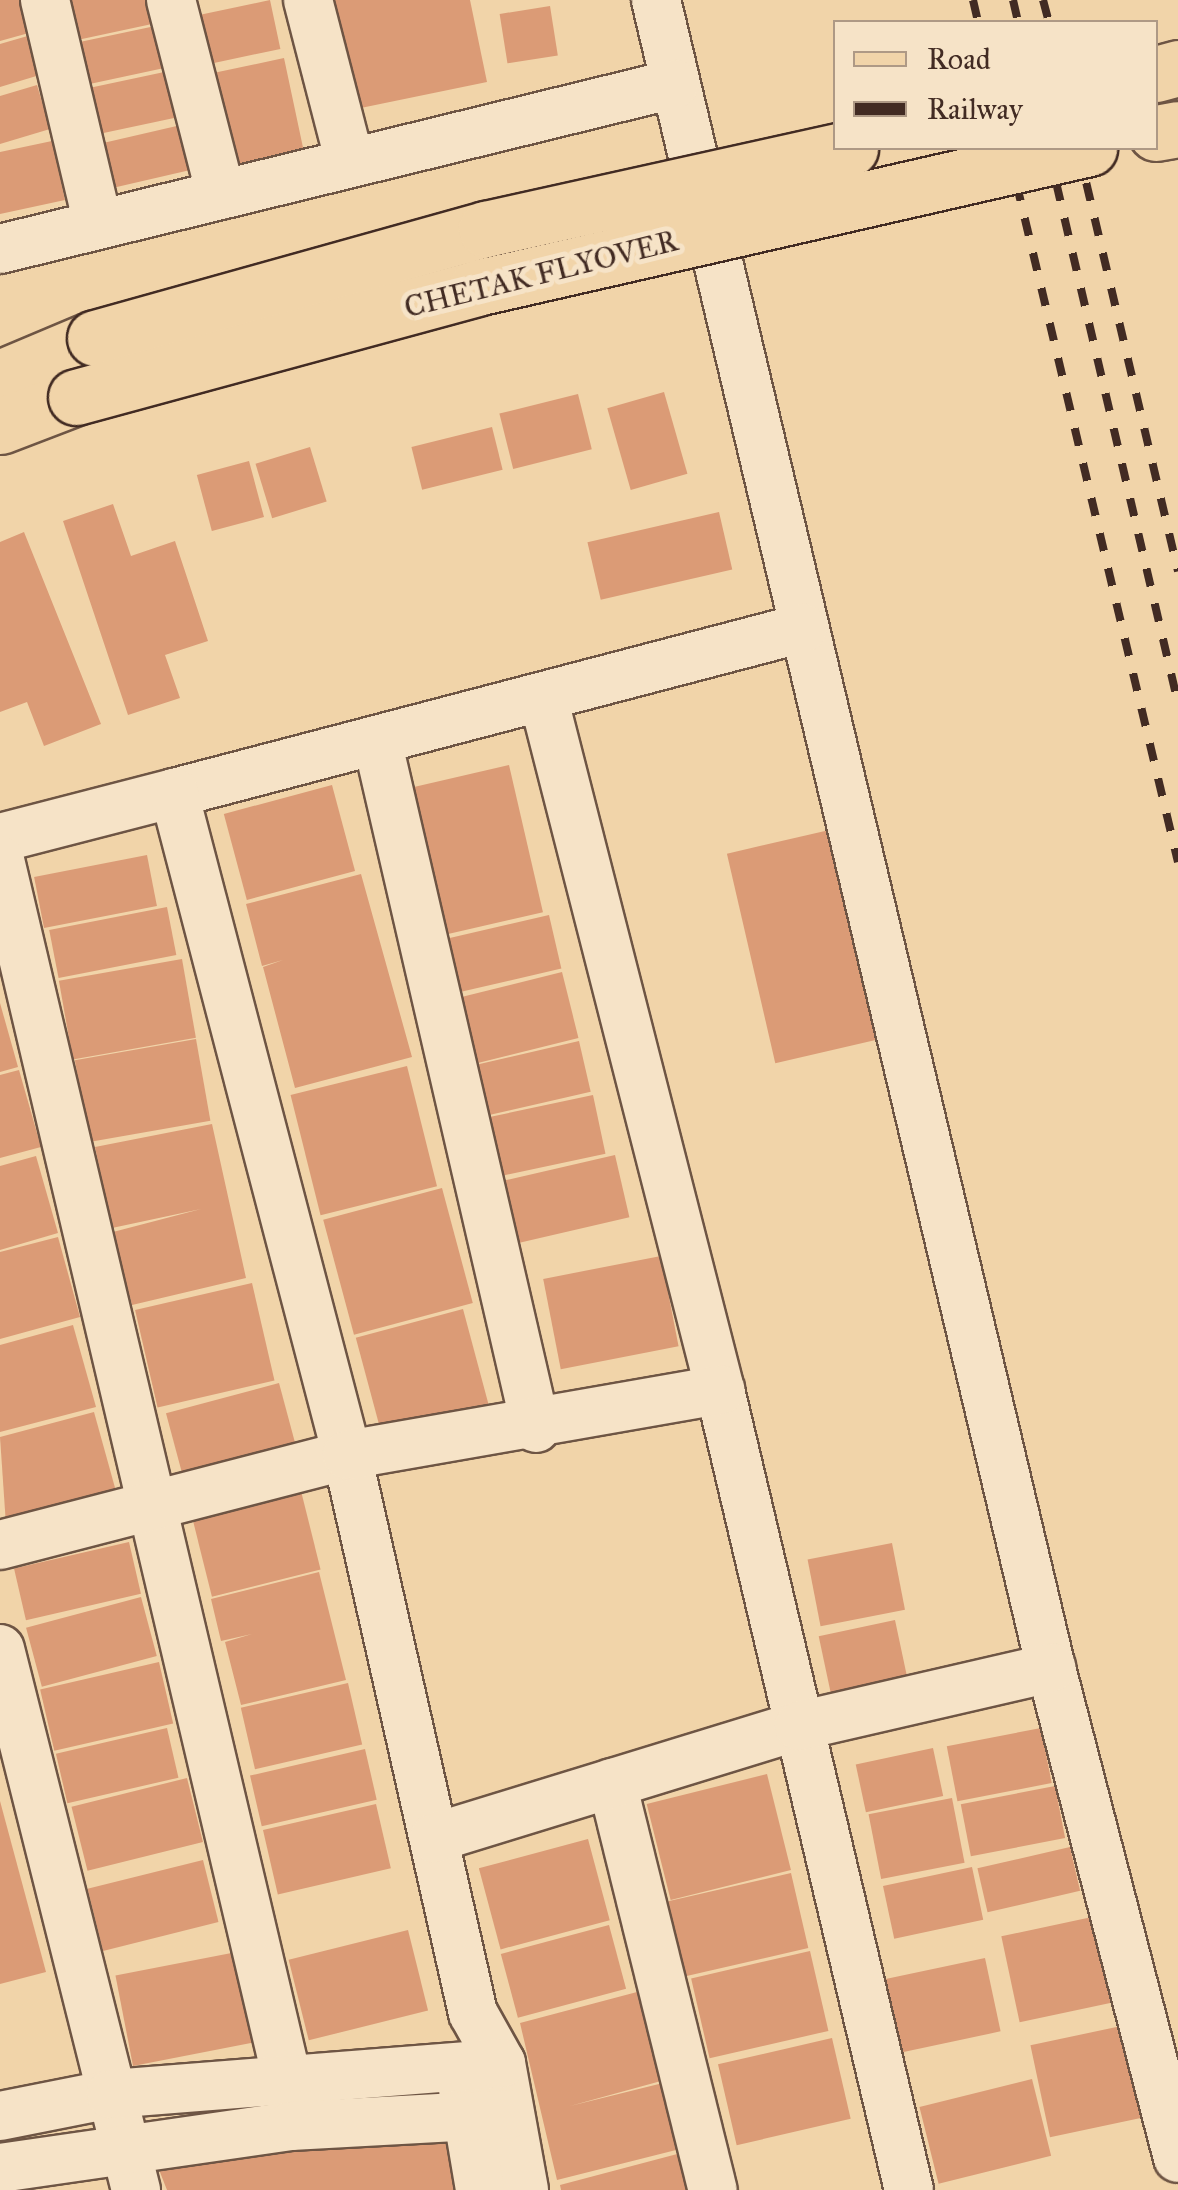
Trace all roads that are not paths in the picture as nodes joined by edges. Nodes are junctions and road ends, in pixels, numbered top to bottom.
1 (44, 0) edge
2 (171, 0) edge
3 (308, 0) edge
4 (656, 0) edge
5 (674, 84) junction
6 (841, 150) edge
7 (1080, 150) edge
8 (350, 162) junction
9 (220, 195) junction
10 (98, 224) junction
11 (0, 249) edge
12 (0, 378) edge
13 (0, 426) edge
14 (803, 628) junction
15 (543, 696) junction
16 (377, 740) junction
17 (174, 793) junction
18 (0, 838) edge
19 (0, 860) edge
20 (720, 1390) junction
21 (536, 1428) junction
22 (347, 1455) junction
23 (155, 1502) junction
24 (0, 1545) edge
25 (0, 1649) edge
26 (1051, 1668) junction
27 (799, 1726) junction
28 (612, 1783) junction
29 (434, 1838) junction
30 (480, 2065) junction
31 (286, 2075) junction
32 (112, 2094) junction
33 (0, 2116) edge
34 (489, 2116) junction
35 (126, 2144) junction
36 (1178, 2158) edge
37 (0, 2168) edge
38 (136, 2190) edge
39 (480, 2190) edge
40 (524, 2190) edge
41 (713, 2190) edge
42 (909, 2190) edge

1 - 10 street
2 - 9 street
3 - 8 street
4 - 5 street
5 - 8 street
5 - 14 street
6 - 12 main road, CHETAK FLYOVER, bridge
7 - 13 main road, CHETAK FLYOVER, bridge
8 - 9 street
9 - 10 street
10 - 11 street
14 - 15 street
14 - 26 street
15 - 16 street
15 - 20 street
16 - 17 street
16 - 21 street
17 - 18 street
17 - 22 street
19 - 23 street
20 - 21 street
20 - 27 street
21 - 22 street
22 - 23 street
22 - 29 street
23 - 24 street
23 - 31 street
25 - 32 street
26 - 27 street
26 - 36 street
27 - 28 street
27 - 42 street
28 - 29 street
28 - 41 street
29 - 30 street
30 - 31 street
30 - 34 street
31 - 32 street
32 - 33 street
32 - 35 street
34 - 35 street
34 - 39 street
34 - 40 street
35 - 37 street
35 - 38 street

